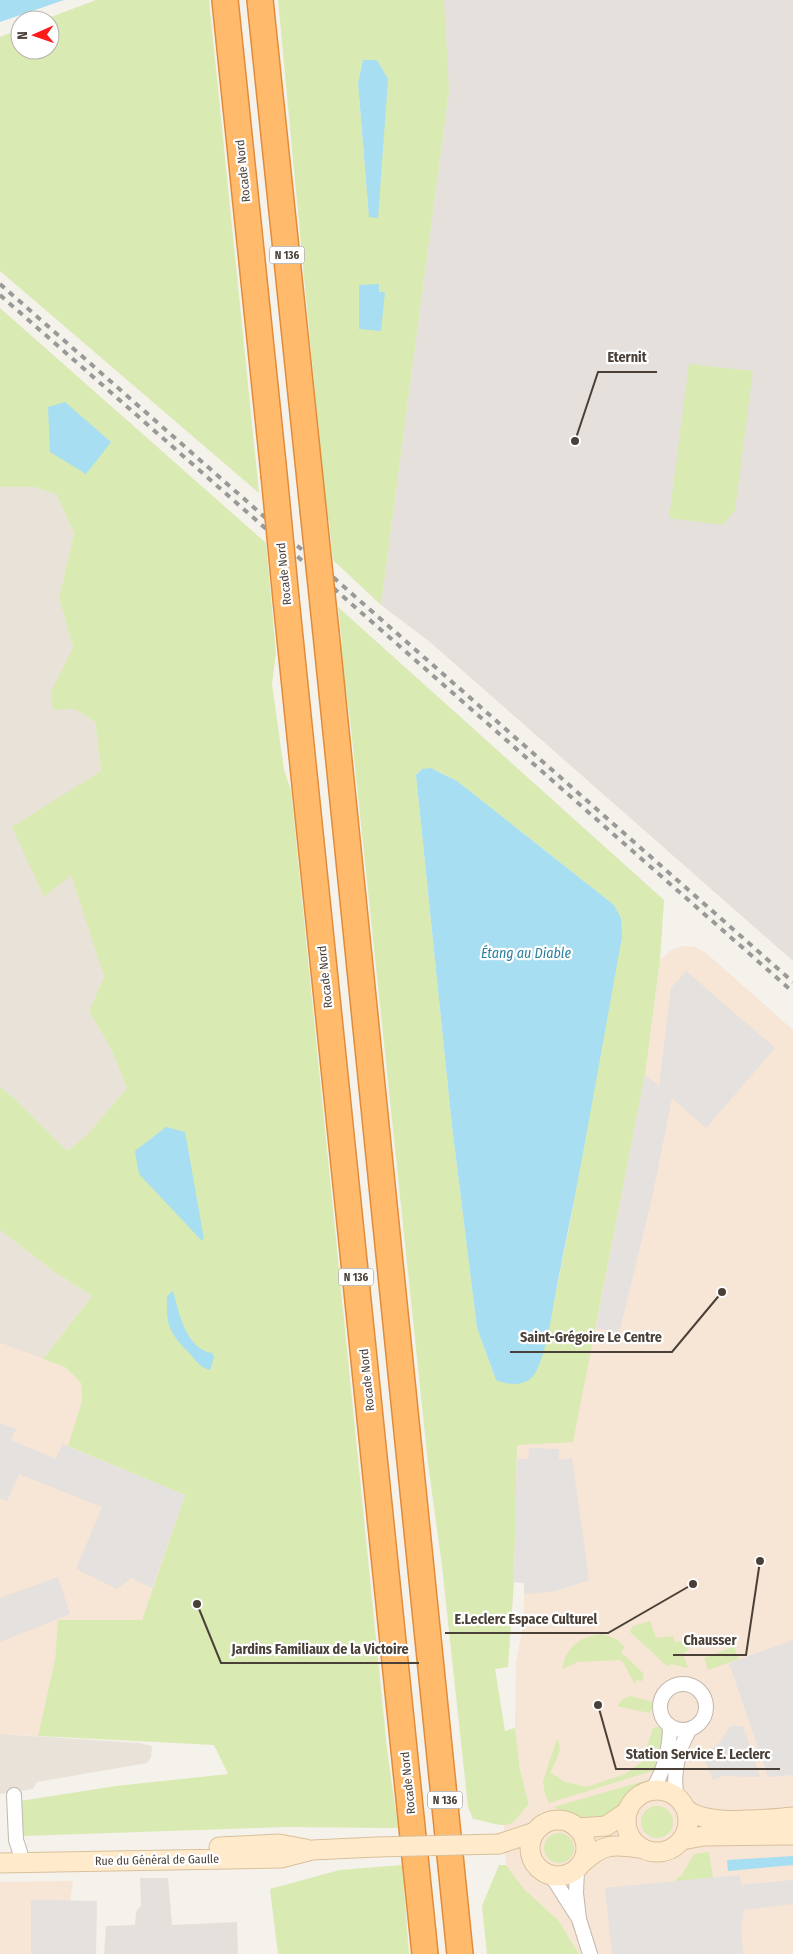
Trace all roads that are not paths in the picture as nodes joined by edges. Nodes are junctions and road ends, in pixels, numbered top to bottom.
1 (260, 0) edge
2 (225, 1) edge
3 (670, 1726) junction
4 (690, 1729) junction
5 (652, 1790) junction
6 (14, 1795) dead end
7 (682, 1803) junction
8 (626, 1812) junction
9 (793, 1818) edge
10 (577, 1828) junction
11 (535, 1832) junction
12 (793, 1835) edge
13 (682, 1840) junction
14 (499, 1844) junction
15 (18, 1846) junction
16 (639, 1848) junction
17 (312, 1850) junction
18 (0, 1852) edge
19 (532, 1860) junction
20 (0, 1863) edge
21 (579, 1866) junction
22 (551, 1876) junction
23 (579, 1919) junction
24 (425, 1954) edge
25 (460, 1954) edge
26 (590, 1954) edge

1 - 25 highway, N 136, bridge
2 - 24 highway, Rocade Nord / N 136, bridge
3 - 4 street
3 - 4 street
3 - 5 street
4 - 7 street
5 - 7 main road
5 - 8 main road
6 - 15 street
7 - 9 main road
7 - 13 main road
8 - 10 main road
8 - 16 main road
10 - 11 main road, Rue du Général de Gaulle
10 - 21 main road
11 - 14 main road, Rue du Général de Gaulle
11 - 19 main road
12 - 13 main road
13 - 16 main road
14 - 17 main road, Rue du Général de Gaulle, bridge
14 - 19 main road, Rue du Général de Gaulle
15 - 17 main road, Rue du Général de Gaulle
15 - 18 main road, Rue du Général de Gaulle
16 - 21 main road
17 - 20 main road, Rue du Général de Gaulle
19 - 22 main road, Rue du Général de Gaulle
21 - 22 main road
21 - 23 street
22 - 23 street
23 - 26 street

